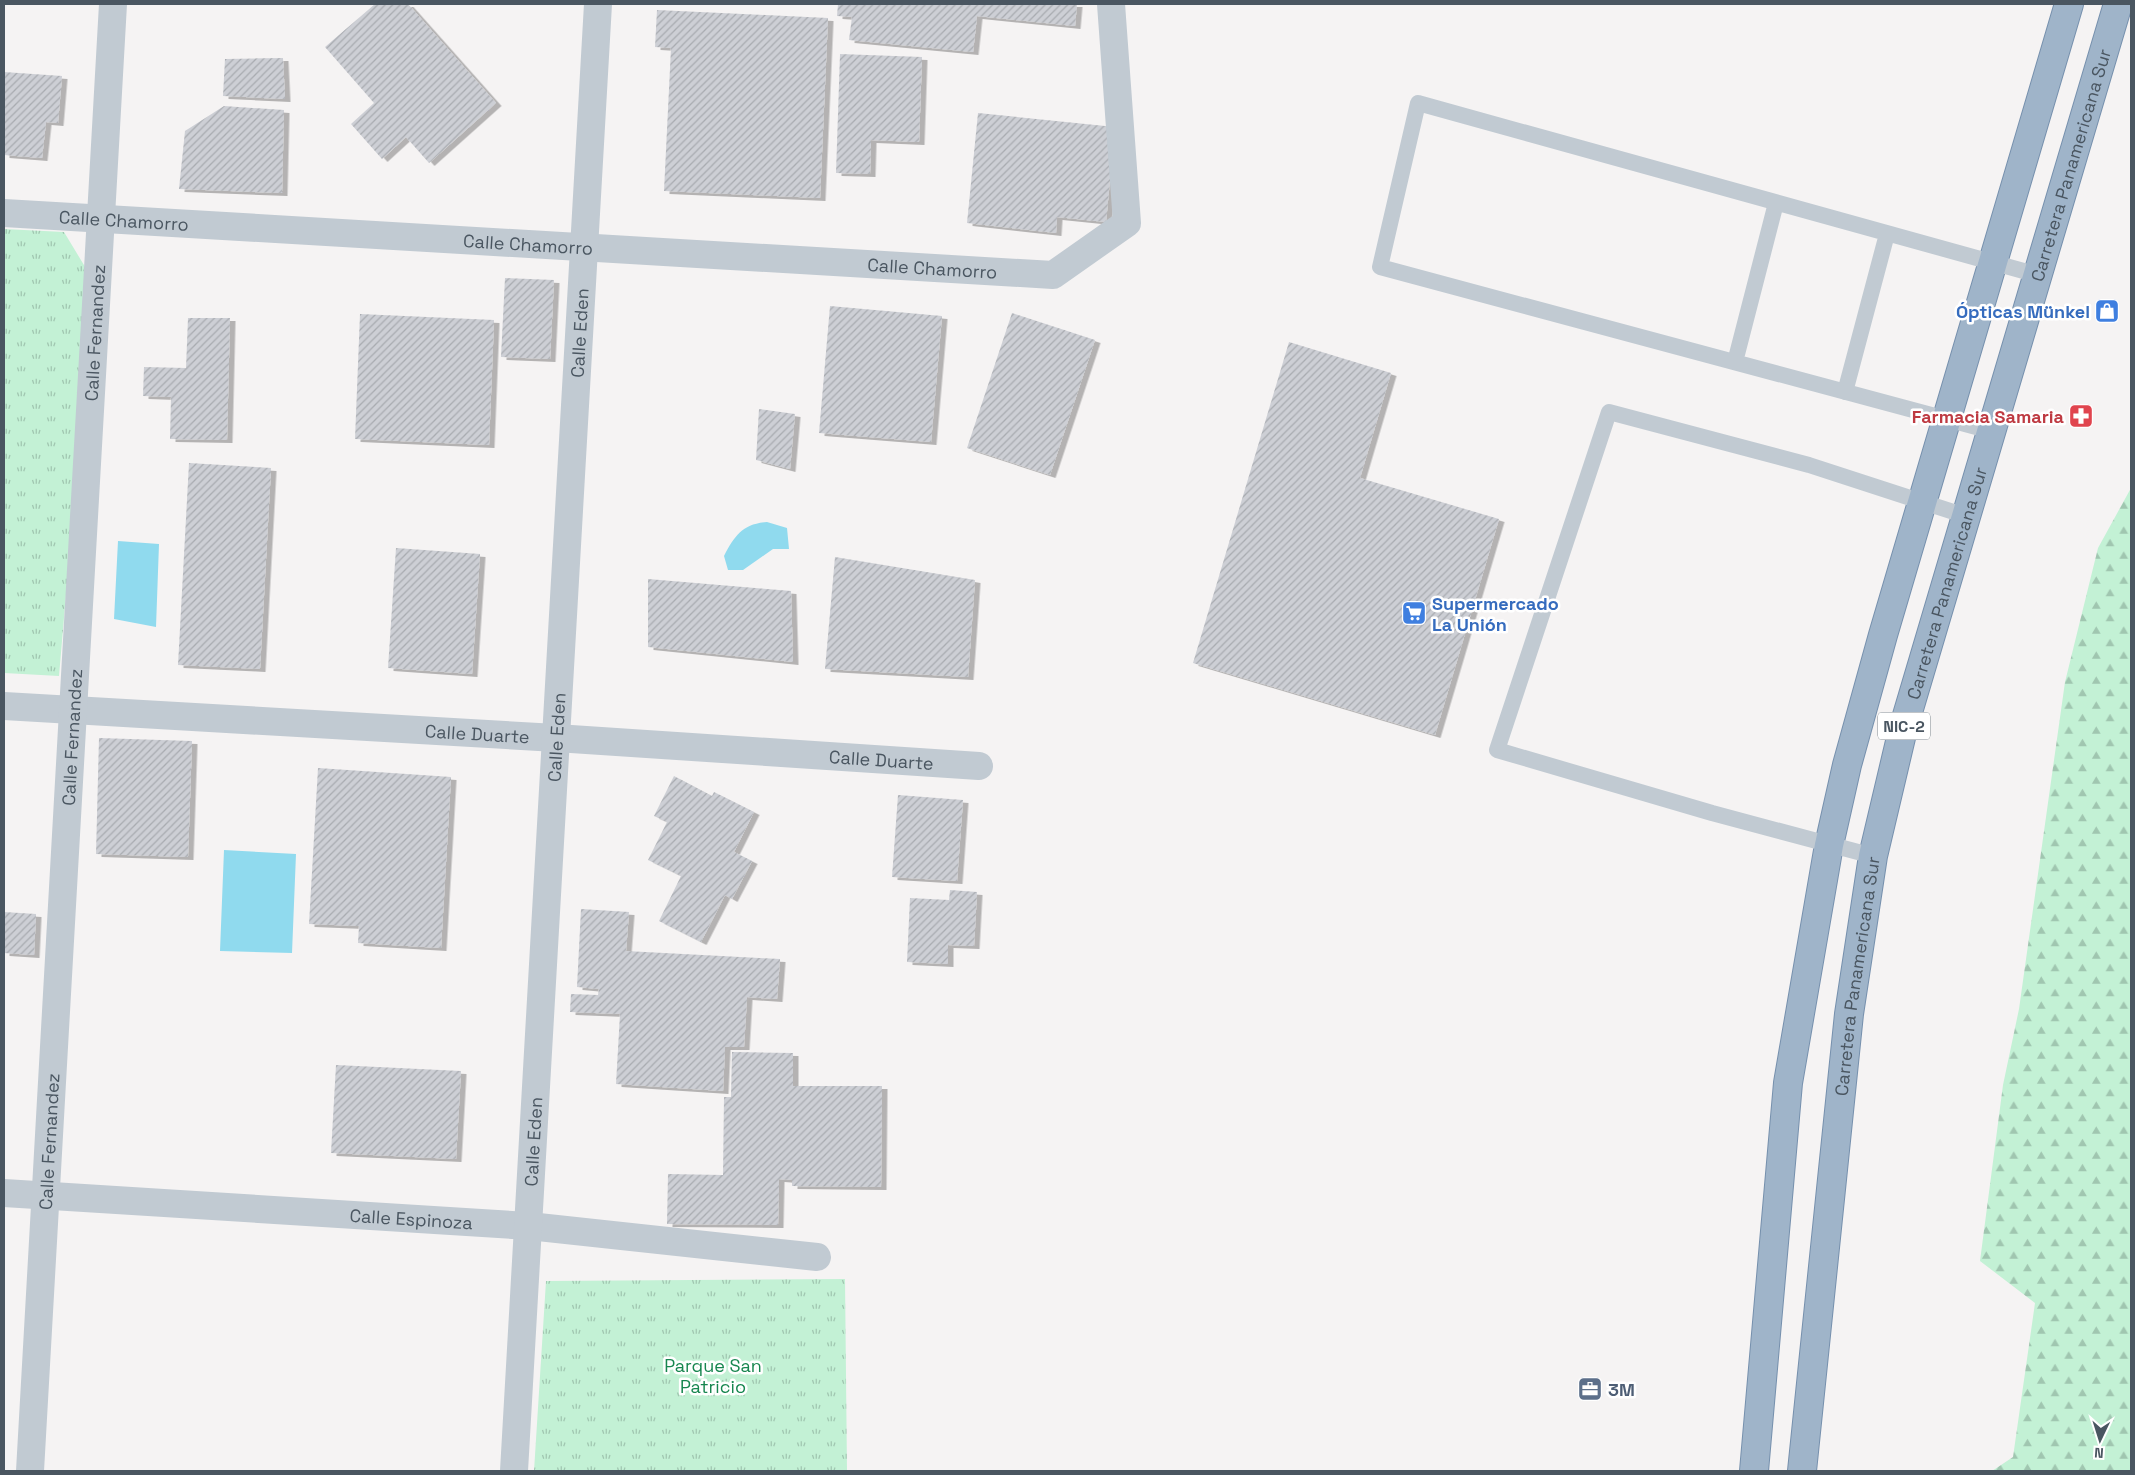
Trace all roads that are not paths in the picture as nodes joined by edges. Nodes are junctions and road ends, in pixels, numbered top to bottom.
1 (113, 4) edge
2 (598, 4) edge
3 (1112, 4) edge
4 (2069, 4) edge
5 (2118, 4) edge
6 (1776, 203) junction
7 (4, 213) edge
8 (101, 219) junction
9 (1887, 234) junction
10 (584, 248) junction
11 (1993, 263) junction
12 (2038, 275) junction
13 (1735, 362) junction
14 (1844, 392) junction
15 (1948, 420) junction
16 (1991, 431) junction
17 (1924, 502) junction
18 (1966, 516) junction
19 (4, 706) edge
20 (72, 711) junction
21 (556, 738) junction
22 (979, 766) dead end
23 (1829, 845) junction
24 (1873, 856) junction
25 (4, 1193) edge
26 (45, 1196) junction
27 (529, 1226) junction
28 (817, 1257) dead end
29 (30, 1471) edge
30 (514, 1471) edge
31 (1754, 1471) edge
32 (1802, 1471) edge

1 - 8 street, Calle Fernandez
2 - 10 street, Calle Eden
3 - 10 street, Calle Chamorro
4 - 11 highway, NIC-2
5 - 12 highway, Carretera Panamericana Sur / NIC-2
6 - 9 lane
6 - 13 lane
6 - 13 lane
7 - 8 street, Calle Chamorro
8 - 10 street, Calle Chamorro
8 - 20 street, Calle Fernandez
9 - 11 lane
9 - 14 lane
10 - 21 street, Calle Eden
11 - 12 lane
11 - 15 highway, NIC-2
12 - 16 highway, Carretera Panamericana Sur / NIC-2
13 - 14 lane
14 - 15 lane
15 - 16 lane
15 - 17 highway, NIC-2
16 - 18 highway, Carretera Panamericana Sur / NIC-2
17 - 18 lane
17 - 23 highway, NIC-2
17 - 23 lane
18 - 24 highway, Carretera Panamericana Sur / NIC-2
19 - 20 street, Calle Duarte
20 - 21 street, Calle Duarte
20 - 26 street, Calle Fernandez
21 - 22 street, Calle Duarte
21 - 27 street, Calle Eden
23 - 24 lane
23 - 31 highway, NIC-2
24 - 32 highway, Carretera Panamericana Sur / NIC-2
25 - 26 street, Calle Espinoza
26 - 27 street, Calle Espinoza
26 - 29 street, Calle Fernandez
27 - 28 street, Calle Espinoza
27 - 30 street, Calle Eden

